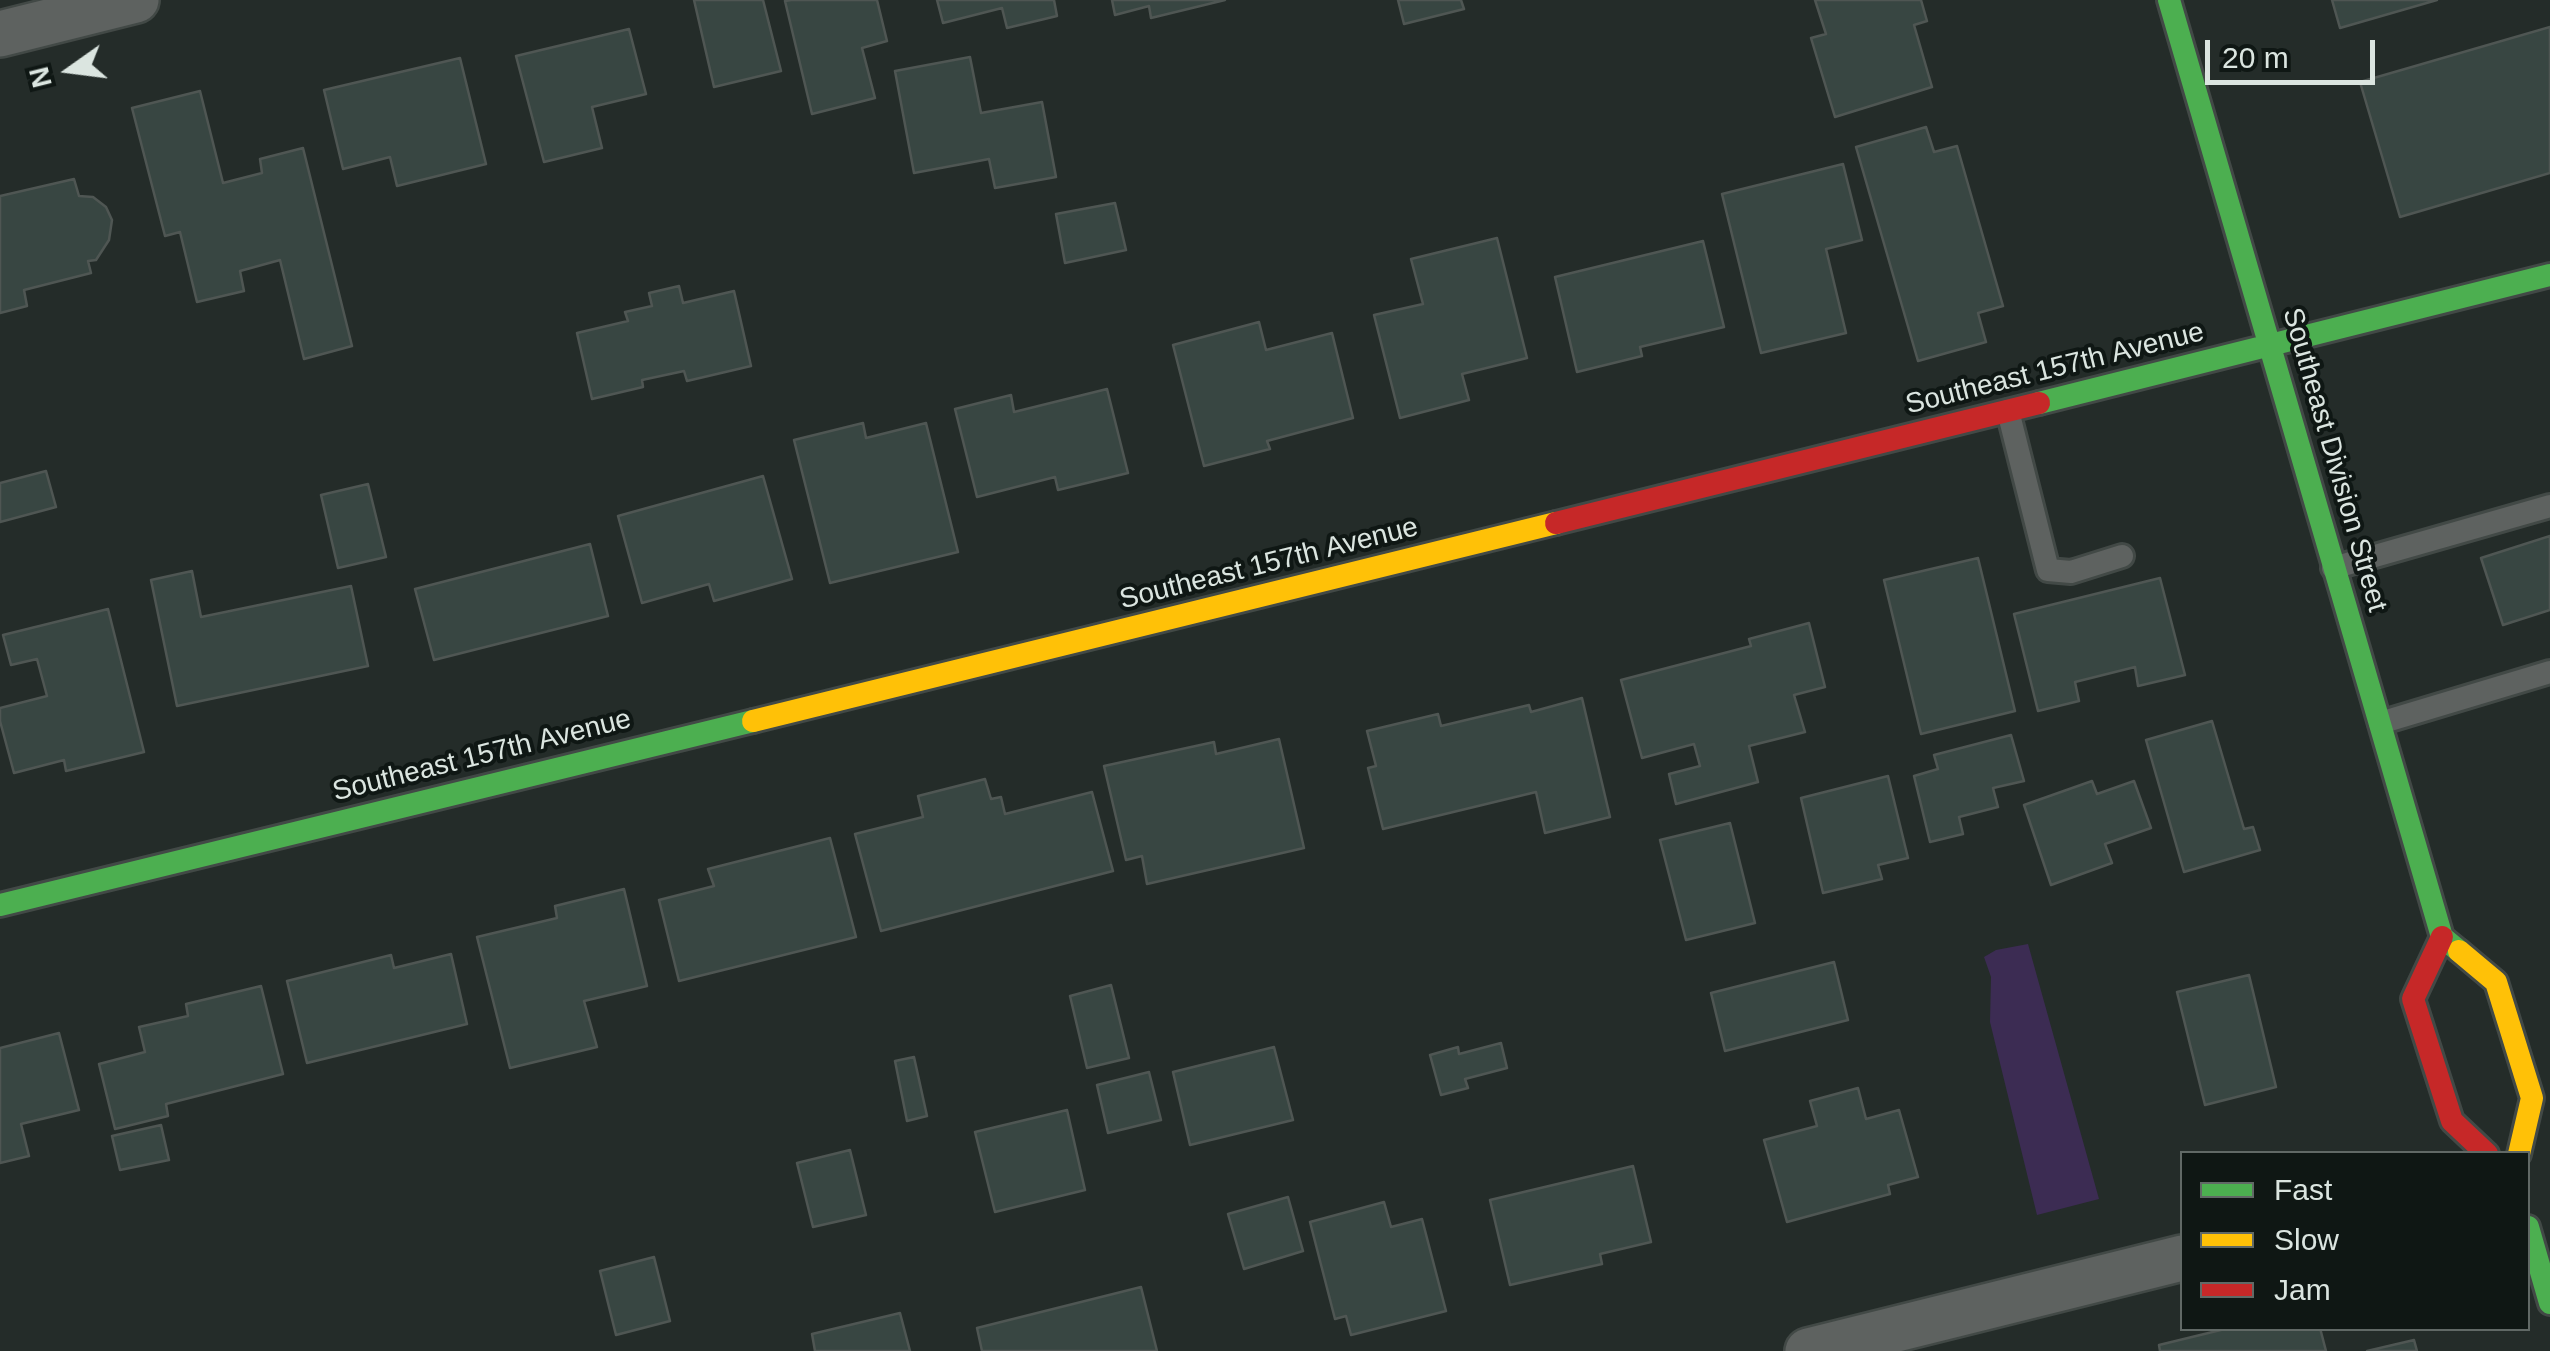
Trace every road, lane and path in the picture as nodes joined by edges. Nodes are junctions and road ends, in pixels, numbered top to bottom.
1 (136, 0) edge
2 (2169, 0) edge
3 (0, 34) edge
4 (2550, 275) edge
5 (2269, 345) junction
6 (2008, 412) junction
7 (2550, 506) edge
8 (2122, 556) dead end
9 (2333, 568) junction
10 (2550, 672) edge
11 (2380, 724) junction
12 (0, 906) edge
13 (2442, 937) junction
14 (2484, 1151) edge
15 (2519, 1151) edge
16 (2530, 1234) edge
17 (2180, 1258) edge
18 (2550, 1303) edge
19 (1808, 1351) edge

1 - 3 street
2 - 5 street, Southeast Division Street
4 - 5 street, Southeast 157th Avenue
5 - 6 street, Southeast 157th Avenue
5 - 9 street, Southeast Division Street
6 - 8 lane
6 - 12 street, Southeast 157th Avenue
7 - 9 lane
9 - 11 street, Southeast Division Street
10 - 11 lane
11 - 13 street, Southeast Division Street
13 - 14 street
13 - 15 street
16 - 18 street
17 - 19 street

